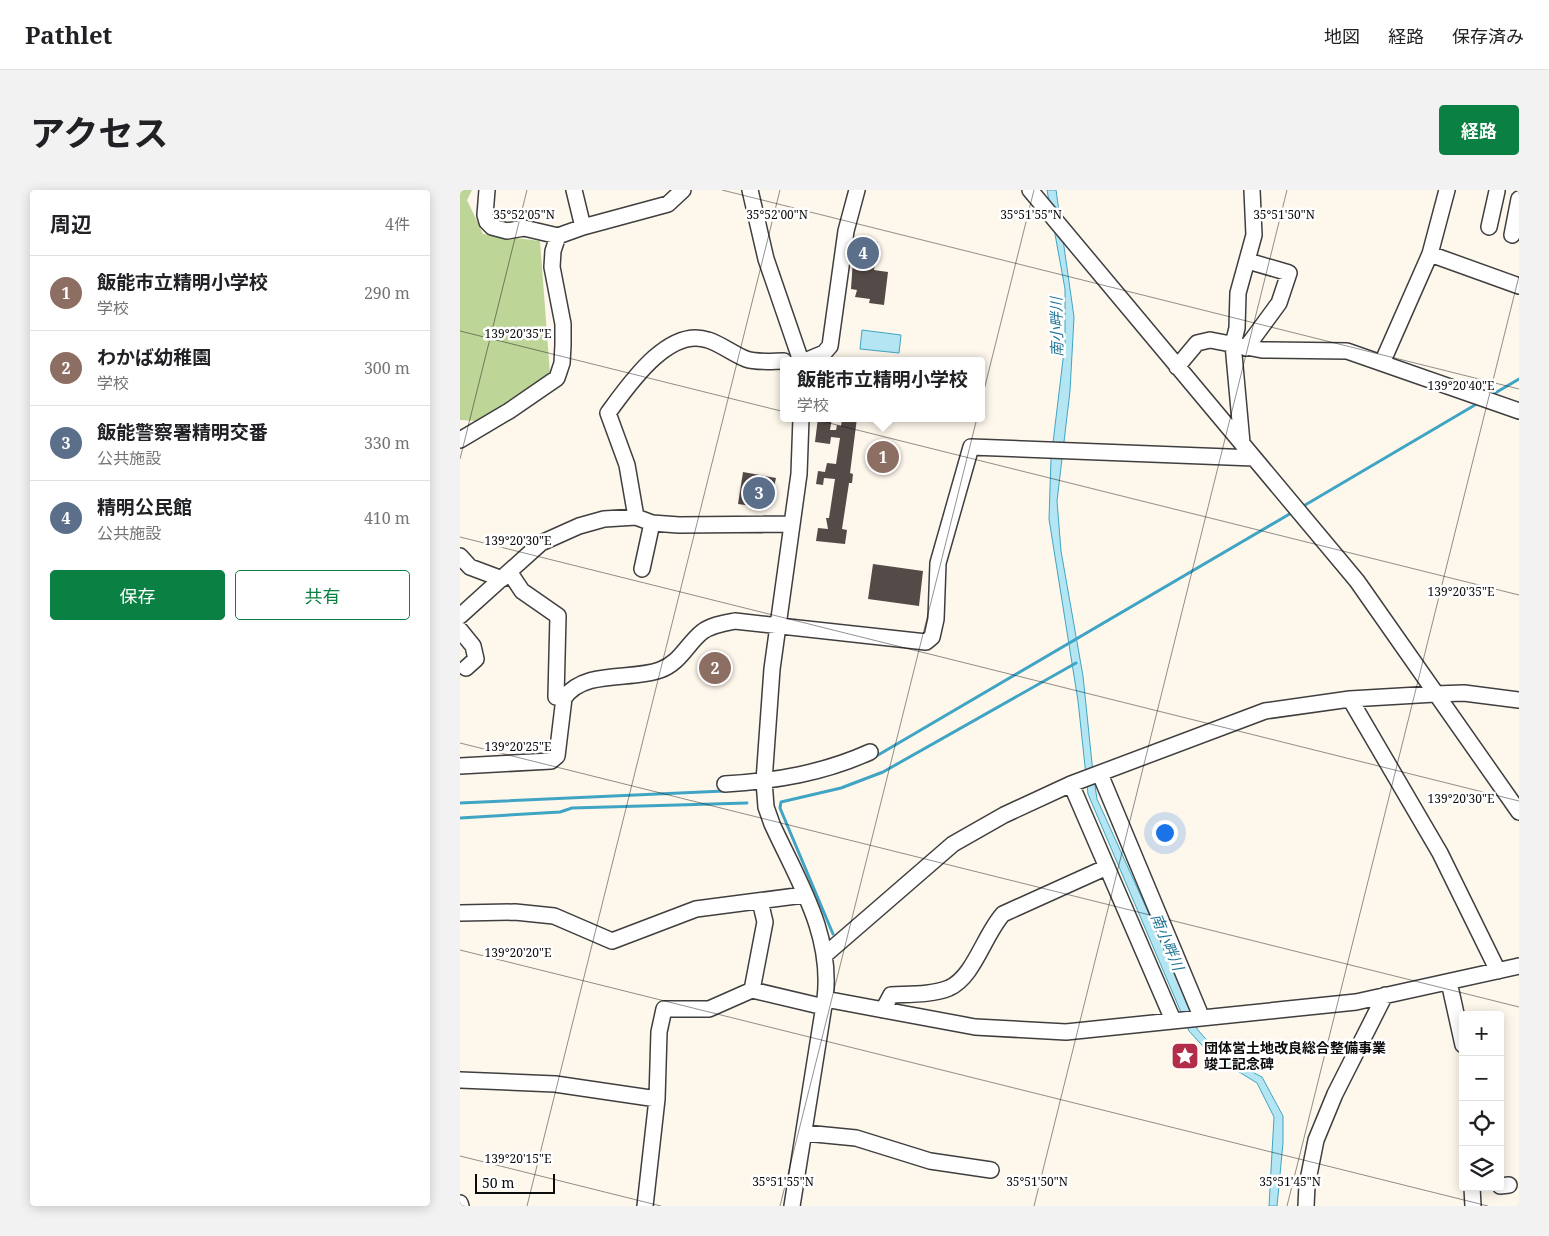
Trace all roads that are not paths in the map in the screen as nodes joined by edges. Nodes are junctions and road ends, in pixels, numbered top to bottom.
1 (487, 190) edge
2 (574, 190) edge
3 (683, 190) edge
4 (750, 190) edge
5 (857, 190) edge
6 (1030, 190) edge
7 (1252, 190) edge
8 (1447, 190) edge
9 (1507, 194) edge
10 (583, 227) junction
11 (1489, 227) dead end
12 (1512, 235) dead end
13 (558, 236) junction
14 (1430, 254) junction
15 (1248, 261) junction
16 (1519, 286) edge
17 (1239, 346) junction
18 (800, 357) edge
19 (814, 357) edge
20 (780, 361) edge
21 (1382, 362) junction
22 (1177, 367) junction
23 (1519, 412) edge
24 (801, 422) edge
25 (460, 440) edge
26 (1242, 443) junction
27 (1254, 458) junction
28 (636, 517) junction
29 (652, 523) junction
30 (792, 524) junction
31 (460, 556) edge
32 (642, 569) dead end
33 (506, 576) junction
34 (460, 616) edge
35 (776, 626) junction
36 (460, 630) edge
37 (466, 668) dead end
38 (1435, 694) junction
39 (564, 698) junction
40 (1350, 699) junction
41 (1519, 700) edge
42 (870, 752) dead end
43 (460, 766) edge
44 (1098, 774) junction
45 (764, 781) junction
46 (1074, 783) junction
47 (725, 784) dead end
48 (1519, 812) edge
49 (1106, 867) junction
50 (804, 894) junction
51 (760, 901) junction
52 (460, 913) edge
53 (826, 954) junction
54 (1519, 966) edge
55 (1498, 971) junction
56 (1449, 982) junction
57 (752, 990) junction
58 (1385, 995) junction
59 (825, 1002) junction
60 (883, 1010) junction
61 (1199, 1017) junction
62 (1176, 1019) junction
63 (1459, 1027) edge
64 (460, 1080) edge
65 (657, 1099) junction
66 (805, 1133) junction
67 (990, 1170) dead end
68 (1472, 1191) edge
69 (645, 1206) edge
70 (792, 1206) edge
71 (1306, 1206) edge
72 (1473, 1206) edge

1 - 13 street
2 - 10 street
3 - 10 street
4 - 18 street
5 - 19 street
6 - 22 street
7 - 15 street
8 - 14 street
9 - 11 street
9 - 12 street
10 - 13 street
13 - 25 street
14 - 16 street
14 - 21 street
15 - 17 street
15 - 17 street
17 - 21 street
17 - 22 street
17 - 26 street
20 - 28 street
21 - 23 street
22 - 26 street
24 - 30 street
26 - 27 street
27 - 35 street
27 - 38 street
28 - 29 street
28 - 33 street
29 - 30 street
29 - 32 street
30 - 35 street
31 - 33 street
33 - 34 street
33 - 39 street
35 - 39 street
35 - 45 street
36 - 37 street
38 - 40 street
38 - 41 street
38 - 48 street
39 - 43 street
40 - 44 street
40 - 55 street
42 - 45 street
44 - 46 street
44 - 61 street
45 - 47 street
45 - 50 street
46 - 49 street
46 - 53 street
49 - 60 street
49 - 62 street
50 - 51 street
50 - 53 street
51 - 52 street
51 - 57 street
53 - 59 street
54 - 55 street
55 - 56 street
56 - 58 street
56 - 63 street
57 - 59 street
57 - 65 street
58 - 61 street
58 - 71 street
59 - 60 street
59 - 66 street
60 - 62 street
61 - 62 street
64 - 65 street
65 - 69 street
66 - 67 street
66 - 70 street
68 - 72 street

